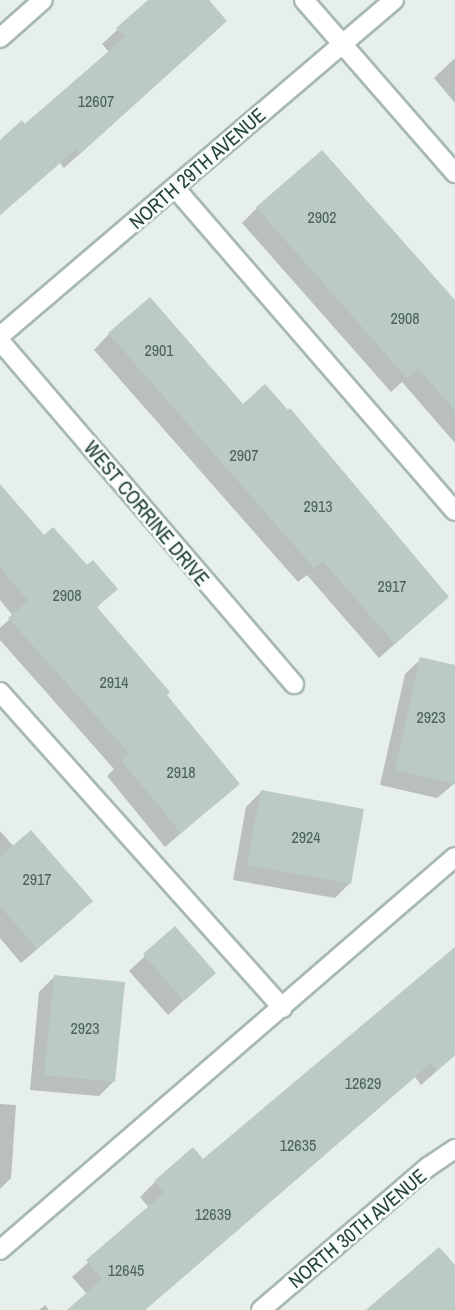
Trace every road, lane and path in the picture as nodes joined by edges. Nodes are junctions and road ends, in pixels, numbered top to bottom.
1 (44, 0) edge
2 (304, 0) edge
3 (394, 0) edge
4 (0, 38) edge
5 (343, 44) junction
6 (455, 173) edge
7 (175, 188) junction
8 (0, 336) edge
9 (0, 341) edge
10 (455, 511) edge
11 (294, 684) dead end
12 (0, 692) edge
13 (455, 857) edge
14 (283, 1008) junction
15 (455, 1149) edge
16 (0, 1250) edge
17 (261, 1310) edge

1 - 4 street
2 - 5 street
3 - 5 street, NORTH 29TH AVENUE
5 - 6 street
5 - 7 street, NORTH 29TH AVENUE
7 - 8 street, NORTH 29TH AVENUE
7 - 10 street
9 - 11 street, WEST CORRINE DRIVE
12 - 14 street
13 - 14 street
14 - 16 street
15 - 17 street, NORTH 30TH AVENUE

